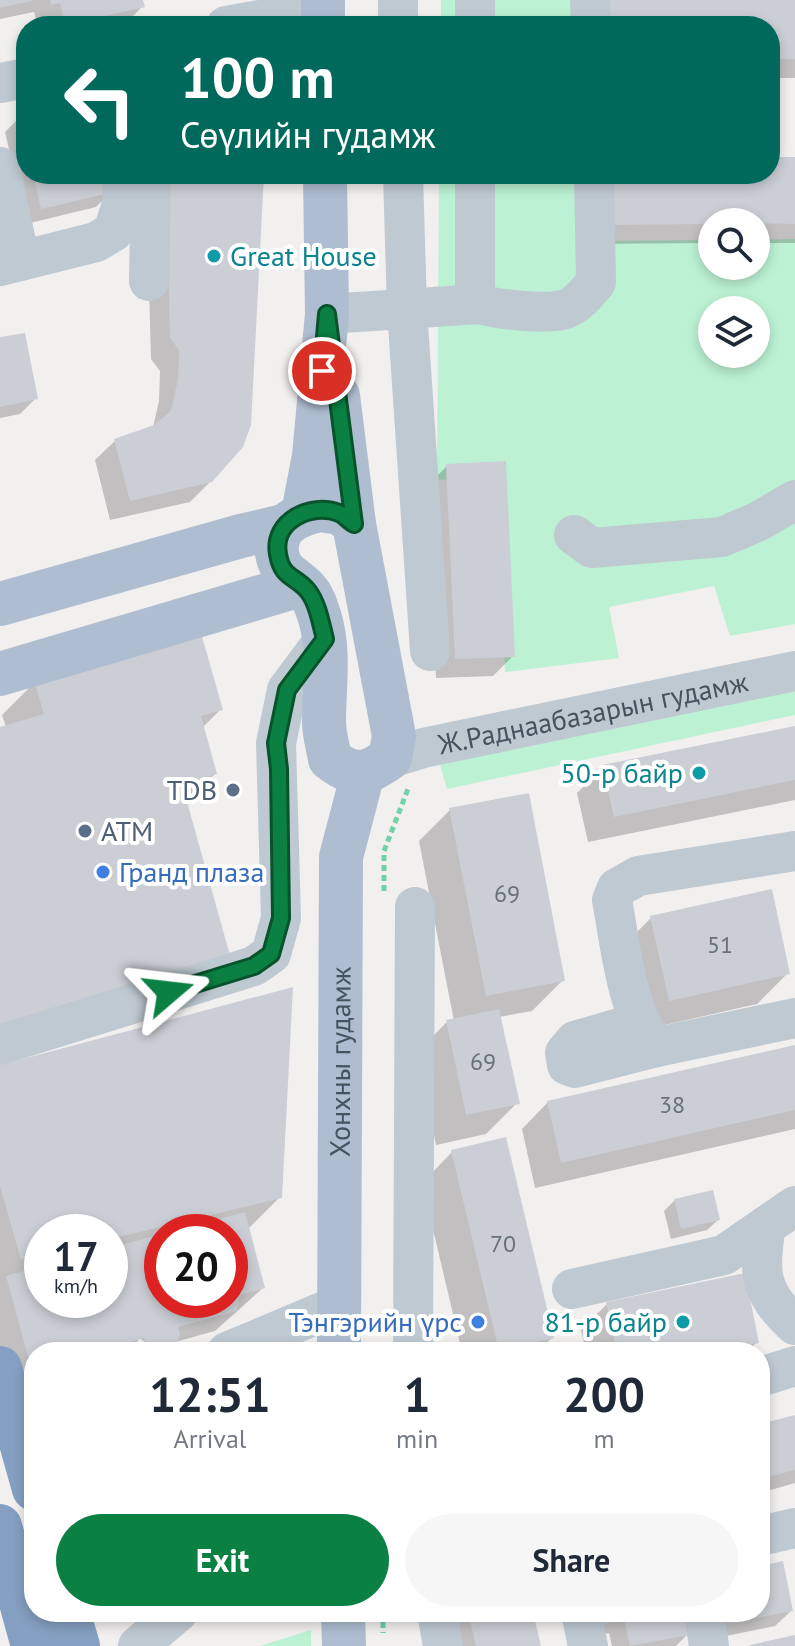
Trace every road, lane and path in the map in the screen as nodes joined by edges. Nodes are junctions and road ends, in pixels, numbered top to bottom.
1 (323, 14) edge
2 (282, 16) edge
3 (0, 167) edge
4 (122, 184) edge
5 (151, 184) edge
6 (325, 184) edge
7 (403, 184) edge
8 (475, 184) edge
9 (594, 184) edge
10 (10, 264) edge
11 (149, 281) dead end
12 (480, 304) junction
13 (407, 309) junction
14 (327, 314) junction
15 (795, 500) edge
16 (294, 520) junction
17 (354, 524) junction
18 (574, 535) dead end
19 (301, 585) junction
20 (0, 604) edge
21 (325, 639) junction
22 (430, 651) dead end
23 (795, 671) edge
24 (0, 674) edge
25 (377, 766) junction
26 (795, 851) edge
27 (415, 907) dead end
28 (795, 1018) edge
29 (0, 1045) edge
30 (781, 1216) edge
31 (572, 1289) dead end
32 (339, 1305) junction
33 (795, 1325) edge
34 (251, 1342) edge
35 (339, 1342) edge
36 (413, 1342) edge
37 (795, 1366) edge
38 (770, 1374) edge
39 (13, 1379) edge
40 (24, 1437) edge
41 (0, 1526) edge
42 (795, 1528) edge
43 (770, 1534) edge
44 (24, 1613) edge
45 (26, 1622) edge
46 (71, 1622) edge
47 (166, 1622) edge
48 (343, 1622) edge
49 (439, 1622) edge
50 (583, 1622) edge
51 (705, 1622) edge
52 (33, 1646) edge
53 (78, 1646) edge
54 (138, 1646) edge
55 (344, 1646) edge
56 (443, 1646) edge
57 (588, 1646) edge
58 (709, 1646) edge

1 - 2 street
3 - 10 street
4 - 10 street
5 - 11 street
6 - 14 main road
7 - 13 street
8 - 12 street
9 - 12 street
12 - 13 street
13 - 14 street
13 - 22 street
14 - 16 main road
14 - 17 main road, Хонхны гудамж
15 - 18 street
16 - 17 main road
16 - 19 main road
16 - 20 main road
17 - 25 main road, Хонхны гудамж
19 - 21 main road
19 - 24 main road
21 - 25 main road
21 - 29 street
23 - 25 street, Ж.Раднаабазарын гудамж
25 - 32 main road, Хонхны гудамж
26 - 28 street
27 - 36 street
30 - 31 street
30 - 33 street
32 - 34 street
32 - 35 main road, Хонхны гудамж
37 - 38 street
39 - 40 highway
41 - 44 highway
42 - 43 street
45 - 52 highway
46 - 53 highway
47 - 54 street
48 - 55 main road
49 - 56 street
50 - 57 street
51 - 58 street

